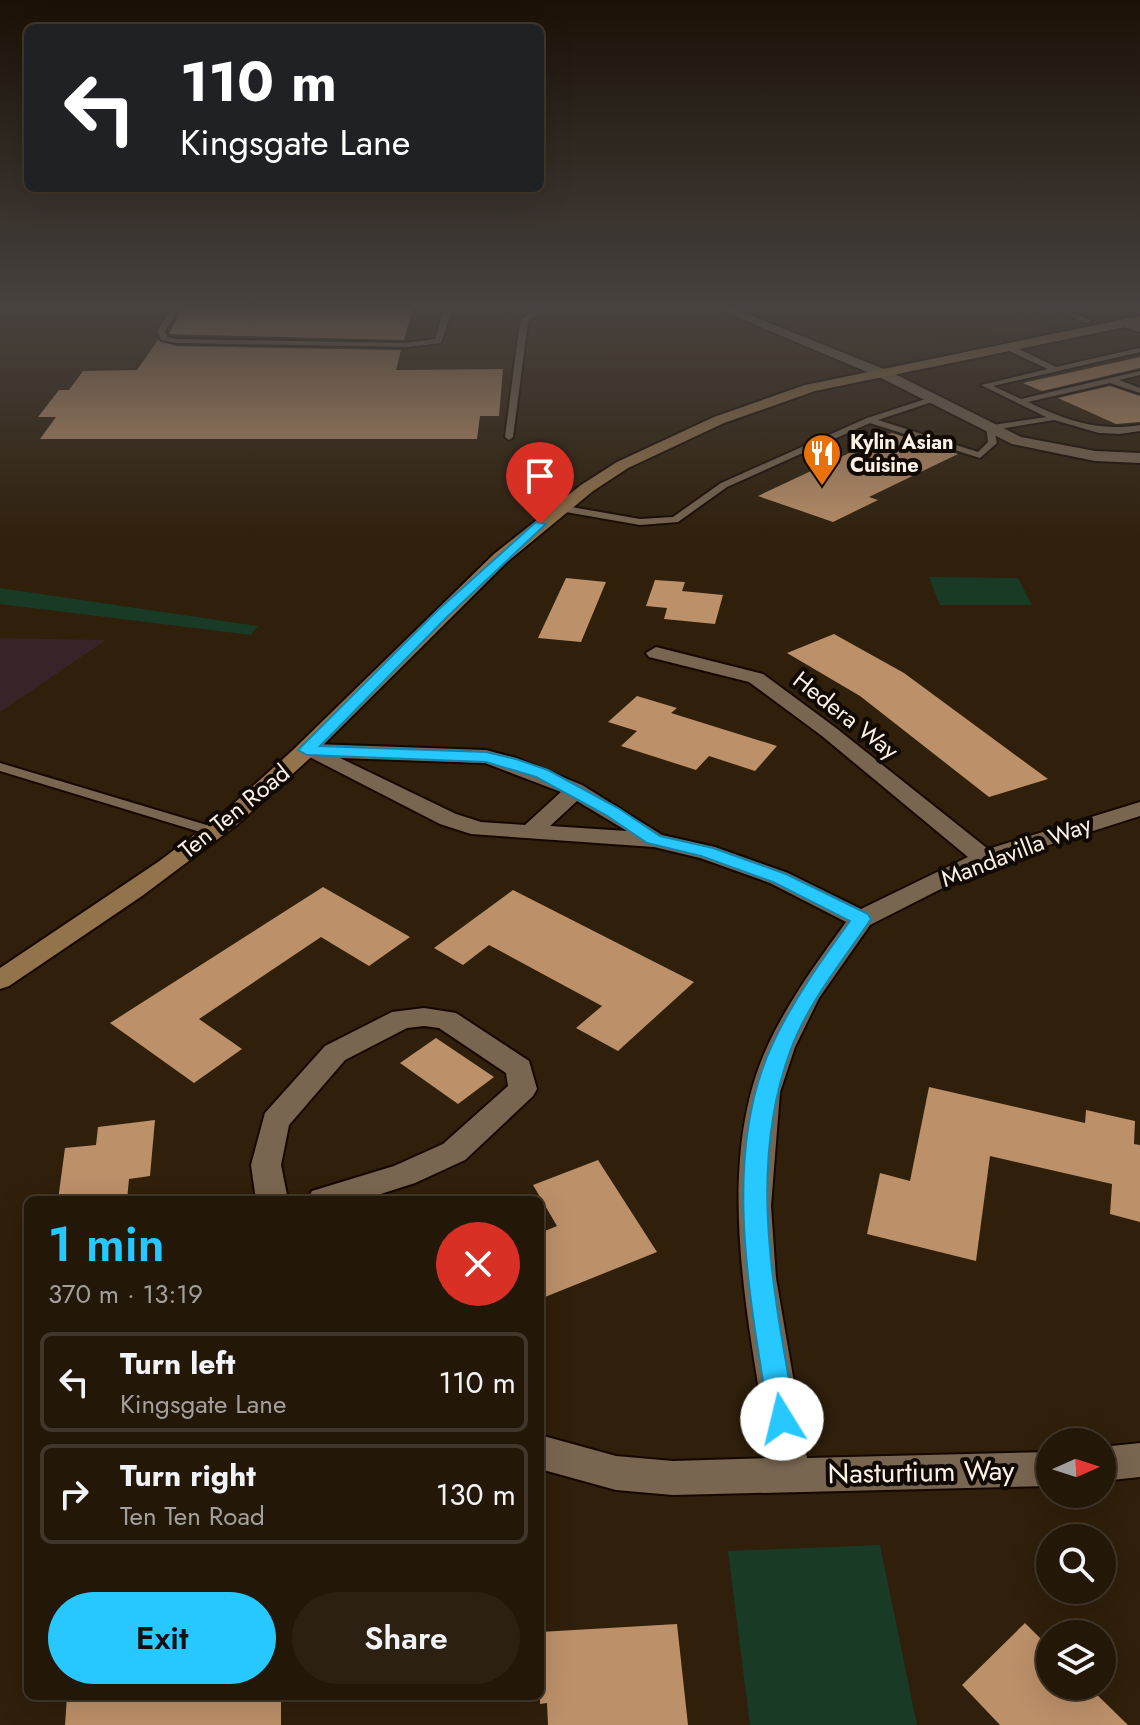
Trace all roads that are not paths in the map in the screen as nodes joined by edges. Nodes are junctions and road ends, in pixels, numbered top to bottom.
1 (515, 388) edge
2 (813, 388) edge
3 (913, 388) edge
4 (991, 388) edge
5 (1060, 388) edge
6 (1074, 388) edge
7 (1068, 390) junction
8 (935, 398) junction
9 (1023, 401) junction
10 (1054, 418) junction
11 (870, 420) junction
12 (989, 428) junction
13 (1140, 428) edge
14 (509, 437) dead end
15 (1140, 458) edge
16 (560, 508) junction
17 (656, 653) dead end
18 (307, 750) junction
19 (0, 767) edge
20 (574, 792) junction
21 (1140, 809) edge
22 (215, 832) junction
23 (531, 832) junction
24 (654, 840) junction
25 (984, 858) junction
26 (861, 919) junction
27 (0, 980) edge
28 (271, 1196) edge
29 (336, 1196) edge
30 (544, 1453) edge
31 (1140, 1460) edge
32 (1116, 1463) edge
33 (1036, 1469) edge
34 (791, 1475) junction

1 - 14 lane
2 - 16 main road, Ten Ten Road
3 - 8 street
4 - 9 lane
5 - 7 lane
6 - 7 lane
7 - 9 lane
8 - 11 lane
8 - 12 street
9 - 10 lane
10 - 12 lane
10 - 13 lane
11 - 12 lane
11 - 16 lane
12 - 15 street
16 - 18 main road, Ten Ten Road
17 - 25 street, Hedera Way
18 - 20 street
18 - 22 main road, Ten Ten Road
18 - 23 street
19 - 22 lane
20 - 23 street
20 - 24 street
21 - 25 street, Mandavilla Way
22 - 27 main road, Ten Ten Road
23 - 24 street
24 - 26 street
25 - 26 street, Mandavilla Way
26 - 34 street, Mandavilla Way
28 - 29 street
30 - 34 street, Nasturtium Way
31 - 32 street
33 - 34 street, Nasturtium Way

